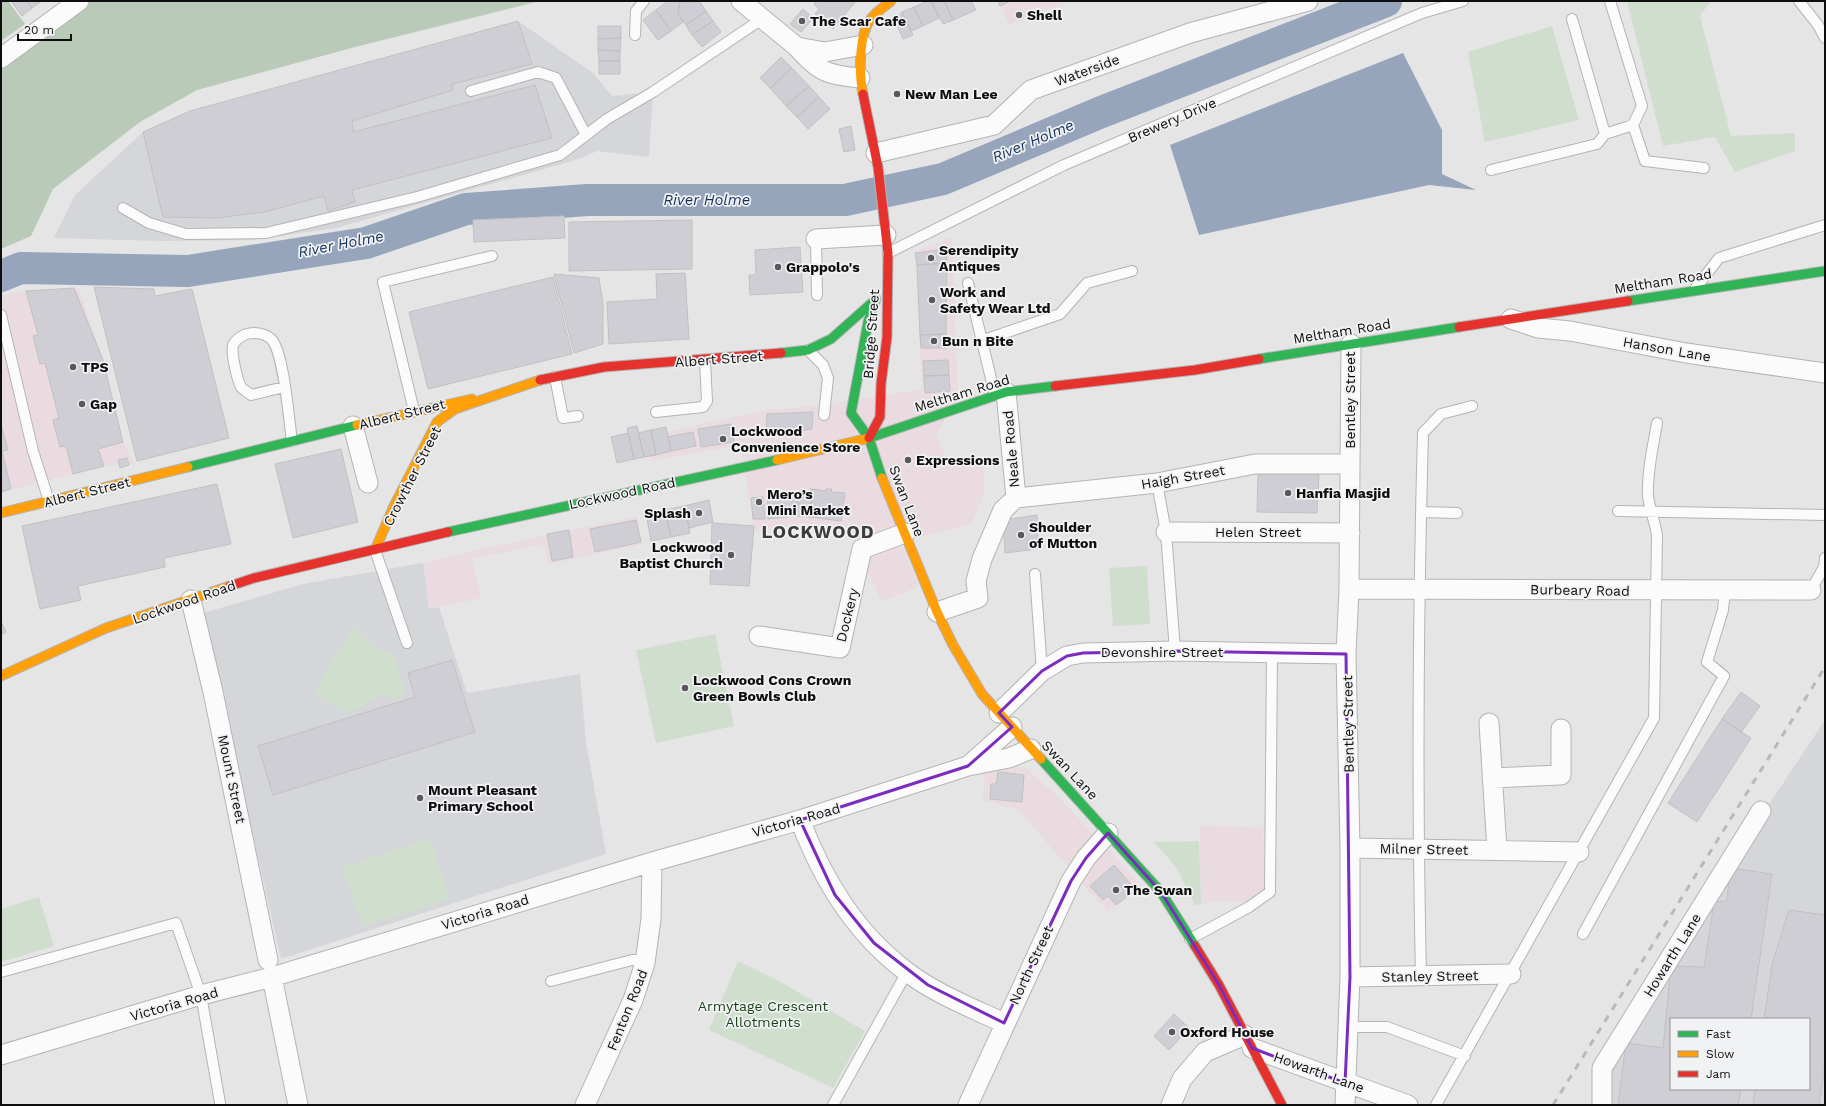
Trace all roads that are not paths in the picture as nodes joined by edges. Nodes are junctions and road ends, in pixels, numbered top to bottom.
1 (79, 1) edge
2 (644, 1) edge
3 (741, 1) edge
4 (891, 1) edge
5 (1308, 1) edge
6 (1463, 1) edge
7 (1610, 1) edge
8 (1799, 1) edge
9 (762, 18) junction
10 (1572, 19) dead end
11 (636, 35) dead end
12 (1825, 38) edge
13 (863, 45) junction
14 (797, 47) junction
15 (1, 58) edge
16 (860, 78) junction
17 (471, 90) dead end
18 (1633, 125) junction
19 (1605, 134) junction
20 (586, 135) junction
21 (877, 160) junction
22 (1704, 168) dead end
23 (1491, 170) dead end
24 (123, 208) dead end
25 (1825, 225) edge
26 (887, 238) junction
27 (816, 239) joint
28 (492, 256) dead end
29 (1132, 271) dead end
30 (1825, 271) edge
31 (888, 280) junction
32 (968, 283) dead end
33 (1694, 291) junction
34 (817, 295) dead end
35 (875, 300) junction
36 (1, 315) edge
37 (1511, 318) junction
38 (982, 341) junction
39 (1351, 344) junction
40 (836, 348) dead end
41 (811, 354) junction
42 (705, 360) junction
43 (1825, 373) edge
44 (555, 377) junction
45 (284, 388) junction
46 (1000, 394) junction
47 (479, 400) junction
48 (1472, 406) dead end
49 (414, 411) junction
50 (656, 412) dead end
51 (824, 415) dead end
52 (578, 416) dead end
53 (1657, 423) dead end
54 (353, 426) junction
55 (869, 438) junction
56 (292, 441) junction
57 (1350, 464) junction
58 (368, 483) dead end
59 (1157, 483) junction
60 (1016, 498) junction
61 (49, 501) junction
62 (1618, 511) dead end
63 (1421, 512) junction
64 (1, 513) edge
65 (1457, 513) dead end
66 (1652, 513) junction
67 (1825, 515) edge
68 (1166, 532) junction
69 (1350, 532) junction
70 (905, 533) junction
71 (375, 550) junction
72 (1825, 558) edge
73 (1035, 574) dead end
74 (1349, 589) junction
75 (1420, 589) junction
76 (1725, 590) junction
77 (1811, 590) joint
78 (1656, 591) junction
79 (191, 600) junction
80 (938, 612) junction
81 (759, 636) dead end
82 (407, 643) dead end
83 (1175, 651) junction
84 (1272, 653) junction
85 (1346, 654) junction
86 (1042, 672) junction
87 (1, 676) edge
88 (999, 713) junction
89 (1489, 723) dead end
90 (1012, 727) junction
91 (1561, 729) dead end
92 (1031, 749) junction
93 (968, 766) junction
94 (1492, 778) junction
95 (1761, 812) dead end
96 (800, 820) junction
97 (1108, 832) junction
98 (1350, 848) junction
99 (1418, 849) junction
100 (1498, 850) junction
101 (1579, 852) junction
102 (652, 862) junction
103 (1582, 934) dead end
104 (1190, 938) junction
105 (646, 960) junction
106 (270, 968) junction
107 (1, 972) edge
108 (907, 972) junction
109 (1511, 974) junction
110 (1421, 976) junction
111 (1350, 977) junction
112 (551, 981) dead end
113 (201, 995) junction
114 (1004, 1023) junction
115 (1347, 1027) junction
116 (1248, 1041) junction
117 (1, 1055) edge
118 (1465, 1056) junction
119 (1345, 1083) junction
120 (220, 1103) dead end
121 (298, 1105) edge
122 (585, 1105) edge
123 (833, 1105) edge
124 (968, 1105) edge
125 (1171, 1105) edge
126 (1282, 1105) edge
127 (1345, 1105) edge
128 (1408, 1105) edge
129 (1436, 1105) edge
130 (1602, 1105) edge

1 - 15 street
2 - 11 lane
3 - 9 street
4 - 13 main road
5 - 21 street, Waterside
6 - 26 lane, Brewery Drive
7 - 18 lane
8 - 12 lane
9 - 14 street
9 - 20 lane
10 - 19 lane
13 - 14 street
13 - 16 main road
14 - 16 street
16 - 21 main road
17 - 20 lane
18 - 19 lane
18 - 22 lane
19 - 23 lane
20 - 24 lane
21 - 26 main road
25 - 33 lane
26 - 27 street
26 - 31 main road
27 - 34 lane
28 - 49 lane
29 - 38 lane
30 - 33 main road, Meltham Road
31 - 35 main road, Bridge Street
31 - 55 main road, Bridge Street
32 - 38 lane
33 - 37 main road, Meltham Road
35 - 41 main road, Albert Street
35 - 55 main road, Bridge Street
36 - 61 lane
37 - 39 main road, Meltham Road
37 - 43 street, Hanson Lane
38 - 46 lane
39 - 46 main road, Meltham Road
39 - 57 street, Bentley Street
40 - 41 lane, Albert Street
41 - 42 main road, Albert Street
41 - 51 lane
42 - 44 main road, Albert Street
42 - 50 lane
44 - 47 main road, Albert Street
44 - 52 lane
45 - 45 lane
45 - 56 lane
46 - 55 main road, Meltham Road
46 - 60 street, Neale Road
47 - 49 main road, Albert Street
47 - 71 main road, Crowther Street
48 - 63 lane
49 - 54 main road, Albert Street
53 - 66 lane
54 - 56 main road, Albert Street
54 - 58 street
55 - 70 main road, Swan Lane
55 - 71 main road, Lockwood Road
56 - 61 main road, Albert Street
57 - 59 street, Haigh Street
57 - 69 street, Bentley Street
59 - 60 street, Haigh Street
59 - 68 lane
60 - 80 street, Neale Road
61 - 64 main road, Albert Street
62 - 66 lane
63 - 65 lane
63 - 75 lane
66 - 67 lane
66 - 78 lane
68 - 69 street, Helen Street
68 - 83 lane
69 - 74 street, Bentley Street
70 - 80 main road, Swan Lane
70 - 81 street, Dockery
71 - 79 main road, Lockwood Road
71 - 82 lane
72 - 77 lane
73 - 86 lane
74 - 75 street, Burbeary Road
74 - 85 street, Bentley Street
75 - 78 street, Burbeary Road
75 - 99 lane
76 - 77 street, Burbeary Road
76 - 78 street, Burbeary Road
76 - 103 lane
78 - 101 lane
79 - 87 main road, Lockwood Road
79 - 106 street, Mount Street
80 - 88 main road, Swan Lane
83 - 84 street, Devonshire Street
83 - 86 street, Devonshire Street
84 - 85 street, Devonshire Street
84 - 104 lane
85 - 98 street, Bentley Street
86 - 88 street, Devonshire Street
88 - 90 main road, Swan Lane
89 - 94 street
90 - 92 main road, Swan Lane
90 - 93 street, Victoria Road
91 - 94 street
92 - 93 street, Victoria Road
92 - 97 main road, Swan Lane
93 - 96 street, Victoria Road
94 - 100 street
95 - 130 street, Howarth Lane
96 - 102 street, Victoria Road
96 - 108 street
97 - 104 main road, Swan Lane
97 - 114 street, North Street
98 - 99 street, Milner Street
98 - 111 street, Bentley Street
99 - 100 street, Milner Street
99 - 110 lane
100 - 101 street, Milner Street
101 - 109 lane
102 - 105 street, Fenton Road
102 - 106 street, Victoria Road
104 - 116 main road, Swan Lane
105 - 112 lane
105 - 122 street, Fenton Road
106 - 113 street, Victoria Road
106 - 121 street, Mount Street
107 - 113 lane
108 - 114 street
108 - 123 lane
109 - 110 street, Stanley Street
109 - 118 lane
110 - 111 street, Stanley Street
111 - 115 street, Bentley Street
113 - 117 street, Victoria Road
113 - 120 lane
114 - 124 street, North Street
115 - 118 lane
115 - 119 street, Bentley Street
116 - 119 street, Howarth Lane
116 - 125 street
116 - 126 main road, Swan Lane
118 - 129 lane
119 - 127 street, Bentley Street
119 - 128 street, Howarth Lane

